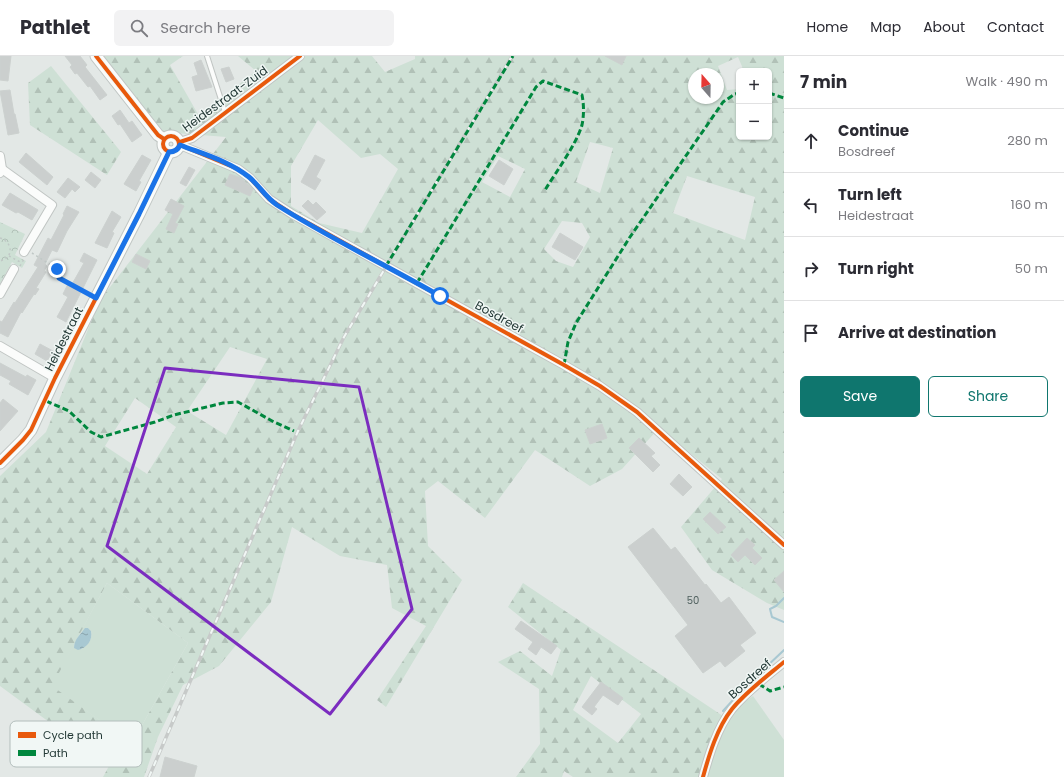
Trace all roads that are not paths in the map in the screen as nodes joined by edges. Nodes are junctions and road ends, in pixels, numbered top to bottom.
1 (96, 56) edge
2 (207, 56) edge
3 (300, 56) edge
4 (225, 113) junction
5 (164, 139) junction
6 (180, 143) junction
7 (169, 152) junction
8 (0, 156) edge
9 (1, 171) edge
10 (24, 252) road end
11 (14, 269) road end
12 (0, 294) edge
13 (0, 346) edge
14 (55, 378) junction
15 (0, 463) edge
16 (784, 544) edge
17 (784, 662) edge
18 (703, 777) edge

1 - 5 street
2 - 4 lane
3 - 4 street, Heidestraat-Zuid
4 - 6 street, Heidestraat-Zuid
5 - 6 street
5 - 7 street
6 - 7 street
6 - 16 street, Bosdreef
7 - 14 street, Heidestraat
8 - 9 street
9 - 10 street
11 - 12 street
13 - 14 street
14 - 15 street, Heidestraat
17 - 18 street, Bosdreef

